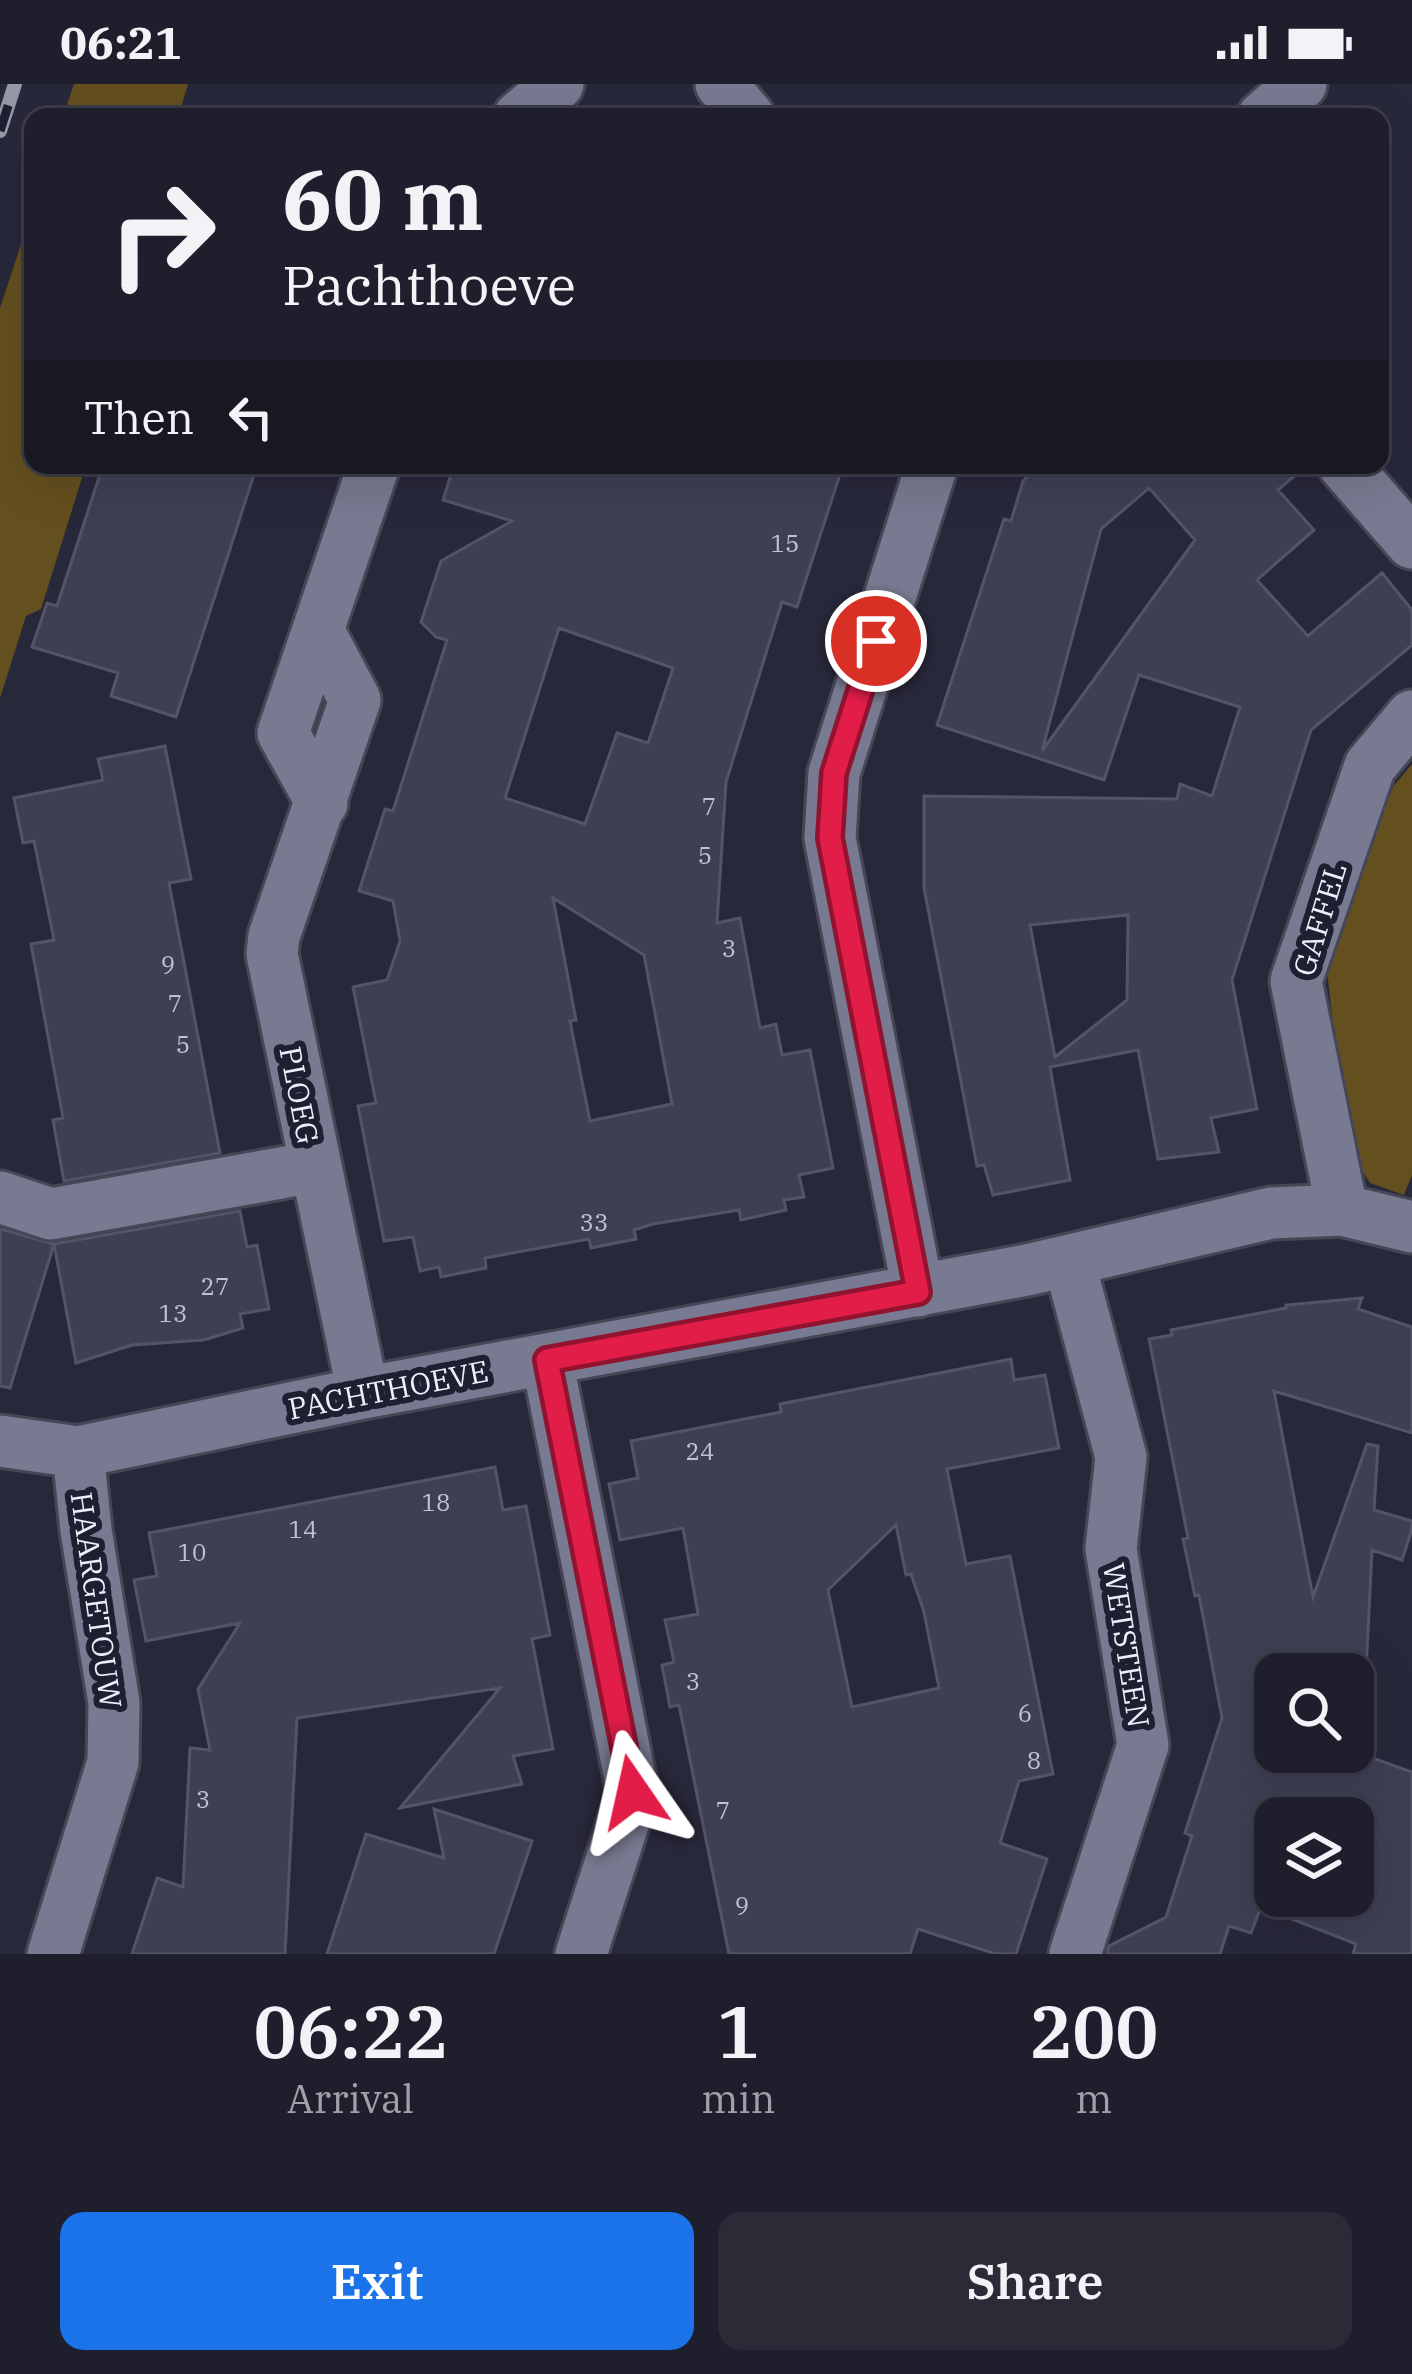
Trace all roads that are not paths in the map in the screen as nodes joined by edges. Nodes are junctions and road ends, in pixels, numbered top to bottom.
1 (558, 84) edge
2 (721, 84) edge
3 (1300, 84) edge
4 (530, 108) edge
5 (741, 108) edge
6 (1273, 108) edge
7 (371, 474) edge
8 (929, 474) edge
9 (1352, 474) edge
10 (1412, 543) edge
11 (1412, 716) edge
12 (314, 1167) junction
13 (0, 1197) edge
14 (1342, 1210) junction
15 (1412, 1227) edge
16 (1069, 1261) junction
17 (918, 1292) junction
18 (547, 1360) junction
19 (363, 1393) junction
20 (0, 1441) edge
21 (78, 1452) junction
22 (52, 1954) edge
23 (581, 1954) edge
24 (1075, 1954) edge

1 - 4 street
2 - 5 street
3 - 6 street
7 - 12 street, PLOEG
8 - 17 street
9 - 10 street
11 - 14 street, GAFFEL
12 - 13 street
12 - 19 street, PLOEG
14 - 15 street, PACHTHOEVE
14 - 16 street, PACHTHOEVE
16 - 17 street, PACHTHOEVE
16 - 24 street, WETSTEEN
17 - 18 street, PACHTHOEVE
18 - 19 street, PACHTHOEVE
18 - 23 street
19 - 21 street, PACHTHOEVE
20 - 21 street, PACHTHOEVE
21 - 22 street, HAARGETOUW

